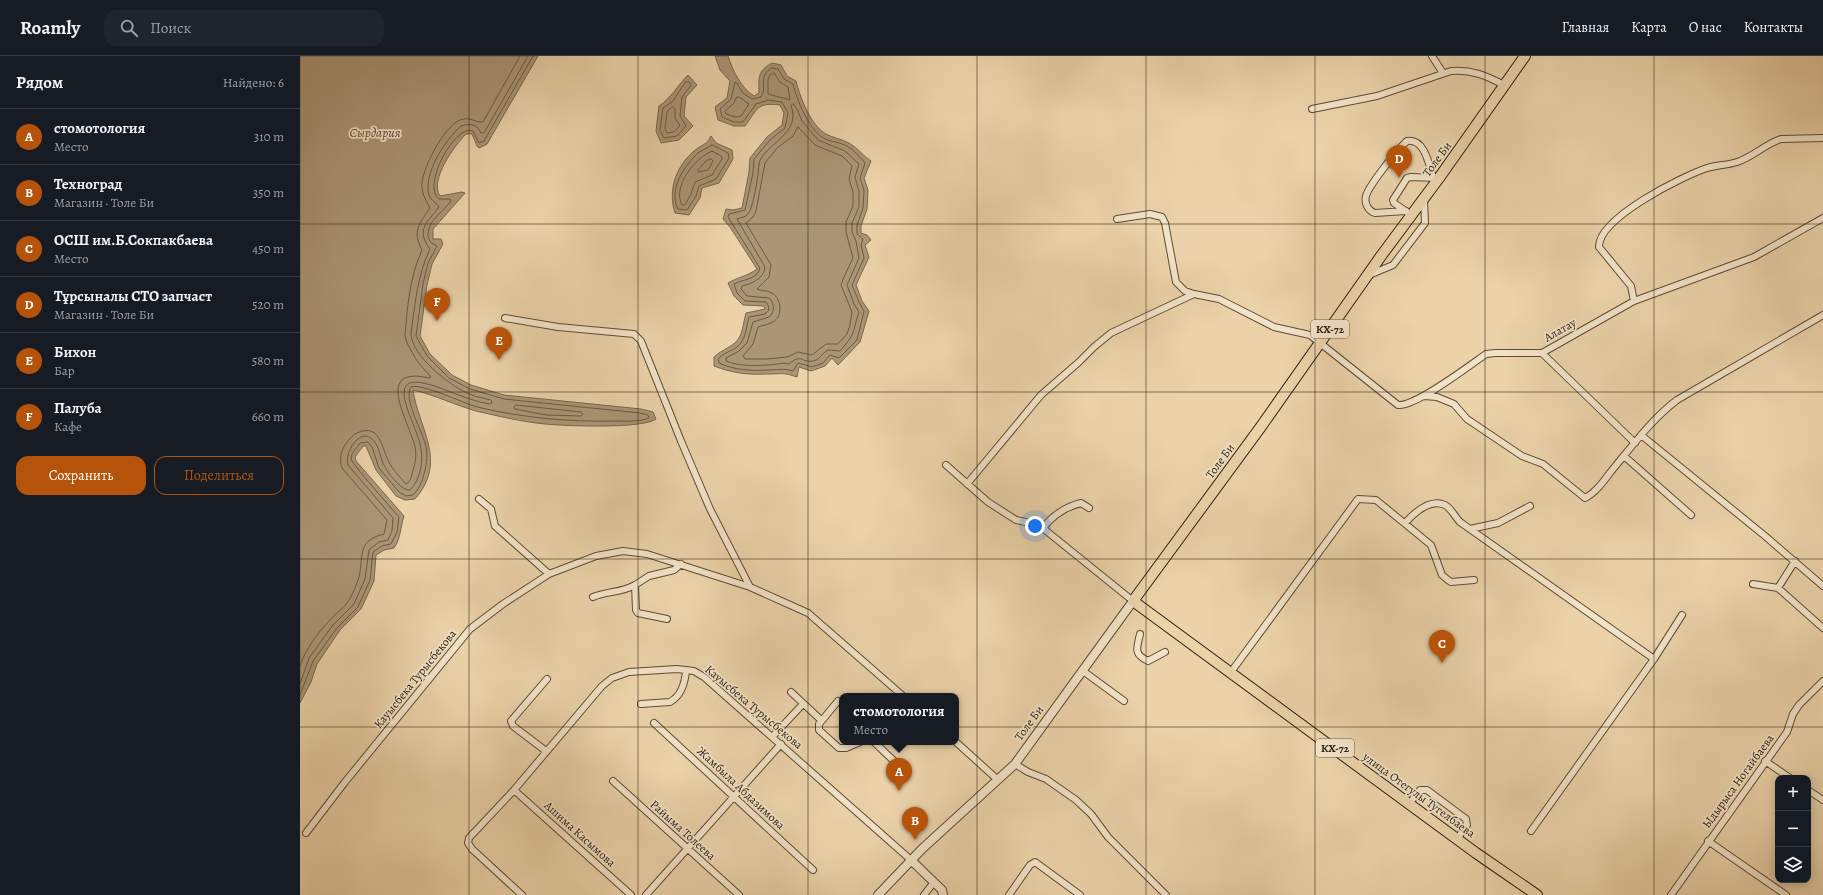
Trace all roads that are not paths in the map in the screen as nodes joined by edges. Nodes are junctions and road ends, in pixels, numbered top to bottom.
1 (1432, 56) edge
2 (1525, 56) edge
3 (1443, 73) junction
4 (1504, 85) junction
5 (1312, 109) dead end
6 (1823, 138) edge
7 (1436, 178) junction
8 (1424, 198) junction
9 (1408, 213) junction
10 (1823, 218) edge
11 (1117, 219) dead end
12 (1368, 275) junction
13 (1194, 294) junction
14 (1634, 301) junction
15 (1823, 314) edge
16 (505, 318) dead end
17 (1321, 343) junction
18 (1542, 353) junction
19 (1424, 396) junction
20 (1641, 435) junction
21 (1635, 443) junction
22 (1624, 456) junction
23 (946, 465) dead end
24 (967, 484) junction
25 (479, 499) dead end
26 (1530, 506) dead end
27 (1089, 508) dead end
28 (1691, 515) dead end
29 (1405, 523) junction
30 (1042, 528) junction
31 (1470, 529) junction
32 (1795, 560) junction
33 (681, 564) junction
34 (549, 574) junction
35 (1474, 580) dead end
36 (1753, 584) dead end
37 (635, 585) junction
38 (1823, 586) edge
39 (750, 587) junction
40 (1778, 588) junction
41 (593, 597) dead end
42 (1133, 601) junction
43 (1682, 615) dead end
44 (666, 619) dead end
45 (1823, 628) edge
46 (1140, 634) dead end
47 (1165, 652) dead end
48 (1654, 659) junction
49 (686, 671) junction
50 (1084, 671) junction
51 (1231, 672) junction
52 (547, 679) dead end
53 (1823, 681) edge
54 (791, 692) dead end
55 (900, 693) edge
56 (838, 701) dead end
57 (1124, 701) dead end
58 (641, 704) dead end
59 (803, 704) junction
60 (821, 720) junction
61 (654, 723) dead end
62 (772, 736) junction
63 (781, 744) junction
64 (853, 745) edge
65 (877, 745) edge
66 (959, 745) edge
67 (546, 751) junction
68 (1765, 761) junction
69 (896, 762) dead end
70 (1015, 764) junction
71 (1786, 775) edge
72 (998, 780) junction
73 (613, 781) dead end
74 (514, 790) junction
75 (1811, 792) edge
76 (734, 796) junction
77 (1823, 800) edge
78 (1409, 804) junction
79 (1531, 831) dead end
80 (306, 833) dead end
81 (1457, 839) junction
82 (1708, 841) junction
83 (687, 848) junction
84 (909, 863) junction
85 (813, 870) dead end
86 (934, 882) junction
87 (942, 893) edge
88 (522, 895) edge
89 (631, 895) edge
90 (646, 895) edge
91 (739, 895) edge
92 (878, 895) edge
93 (924, 895) edge
94 (950, 895) edge
95 (1009, 895) edge
96 (1080, 895) edge
97 (1166, 895) edge
98 (1537, 895) edge
99 (1671, 895) edge
100 (1786, 895) edge

1 - 3 street
2 - 4 main road, Толе Би / КХ-72
3 - 4 street
3 - 5 street
4 - 7 main road, Толе Би / КХ-72
6 - 14 street
7 - 8 main road, Толе Би / КХ-72
7 - 9 street
7 - 9 street
8 - 9 main road, Толе Би / КХ-72
8 - 12 street
9 - 12 main road, Толе Би / КХ-72
10 - 14 street, Алатау
11 - 13 street
12 - 17 main road, Толе Би / КХ-72
13 - 17 street
13 - 24 street
14 - 18 street, Алатау
15 - 20 street
16 - 39 street
17 - 19 street, Алатау
17 - 42 main road, Толе Би / КХ-72
18 - 19 street, Алатау
18 - 21 street
19 - 22 street
20 - 21 street
20 - 32 street
21 - 22 street
22 - 28 street
23 - 24 street
24 - 30 street
25 - 34 street
26 - 31 street
27 - 30 street
29 - 31 street
29 - 35 street
29 - 51 street
30 - 42 street
31 - 48 street
32 - 38 street
32 - 40 street
33 - 34 street, Кауысбека Турысбекова
33 - 37 street
33 - 39 street, Кауысбека Турысбекова
34 - 80 street, Кауысбека Турысбекова
36 - 40 street
37 - 41 street
37 - 44 street
39 - 55 street, Кауысбека Турысбекова
40 - 45 street
42 - 50 street, Толе Би
42 - 51 main road, улица Отегулы Тугелбаева / КХ-72
43 - 48 street
46 - 47 street
48 - 79 street
49 - 58 street
49 - 62 street, Кауысбека Турысбекова
49 - 67 street, Кауысбека Турысбекова
50 - 57 street
50 - 70 street, Толе Би
51 - 78 main road, улица Отегулы Тугелбаева / КХ-72
52 - 67 street
53 - 68 street, Ыдырыса Ногайбаева
54 - 59 street
56 - 60 street
59 - 60 street
59 - 62 street
60 - 64 street
61 - 76 street, Жамбыла Абдазимова
62 - 63 street, Кауысбека Турысбекова
63 - 76 street
63 - 84 street, Кауысбека Турысбекова
65 - 69 street
66 - 72 street
67 - 74 street, Кауысбека Турысбекова
68 - 71 street
68 - 82 street, Ыдырыса Ногайбаева
70 - 72 street, Толе Би
70 - 97 street
72 - 84 street, Толе Би
73 - 83 street, Райыма Толеева
74 - 88 street, Кауысбека Турысбекова
74 - 89 street, Ашима Касымова
75 - 77 street
76 - 83 street
76 - 85 street, Жамбыла Абдазимова
78 - 81 main road, улица Отегулы Тугелбаева / КХ-72
78 - 81 street
81 - 98 main road, улица Отегулы Тугелбаева / КХ-72
82 - 99 street, Ыдырыса Ногайбаева
82 - 100 street
83 - 90 street
83 - 91 street, Райыма Толеева
84 - 86 street
84 - 92 street, Толе Би
86 - 87 street
86 - 93 street
87 - 94 street
95 - 96 street

